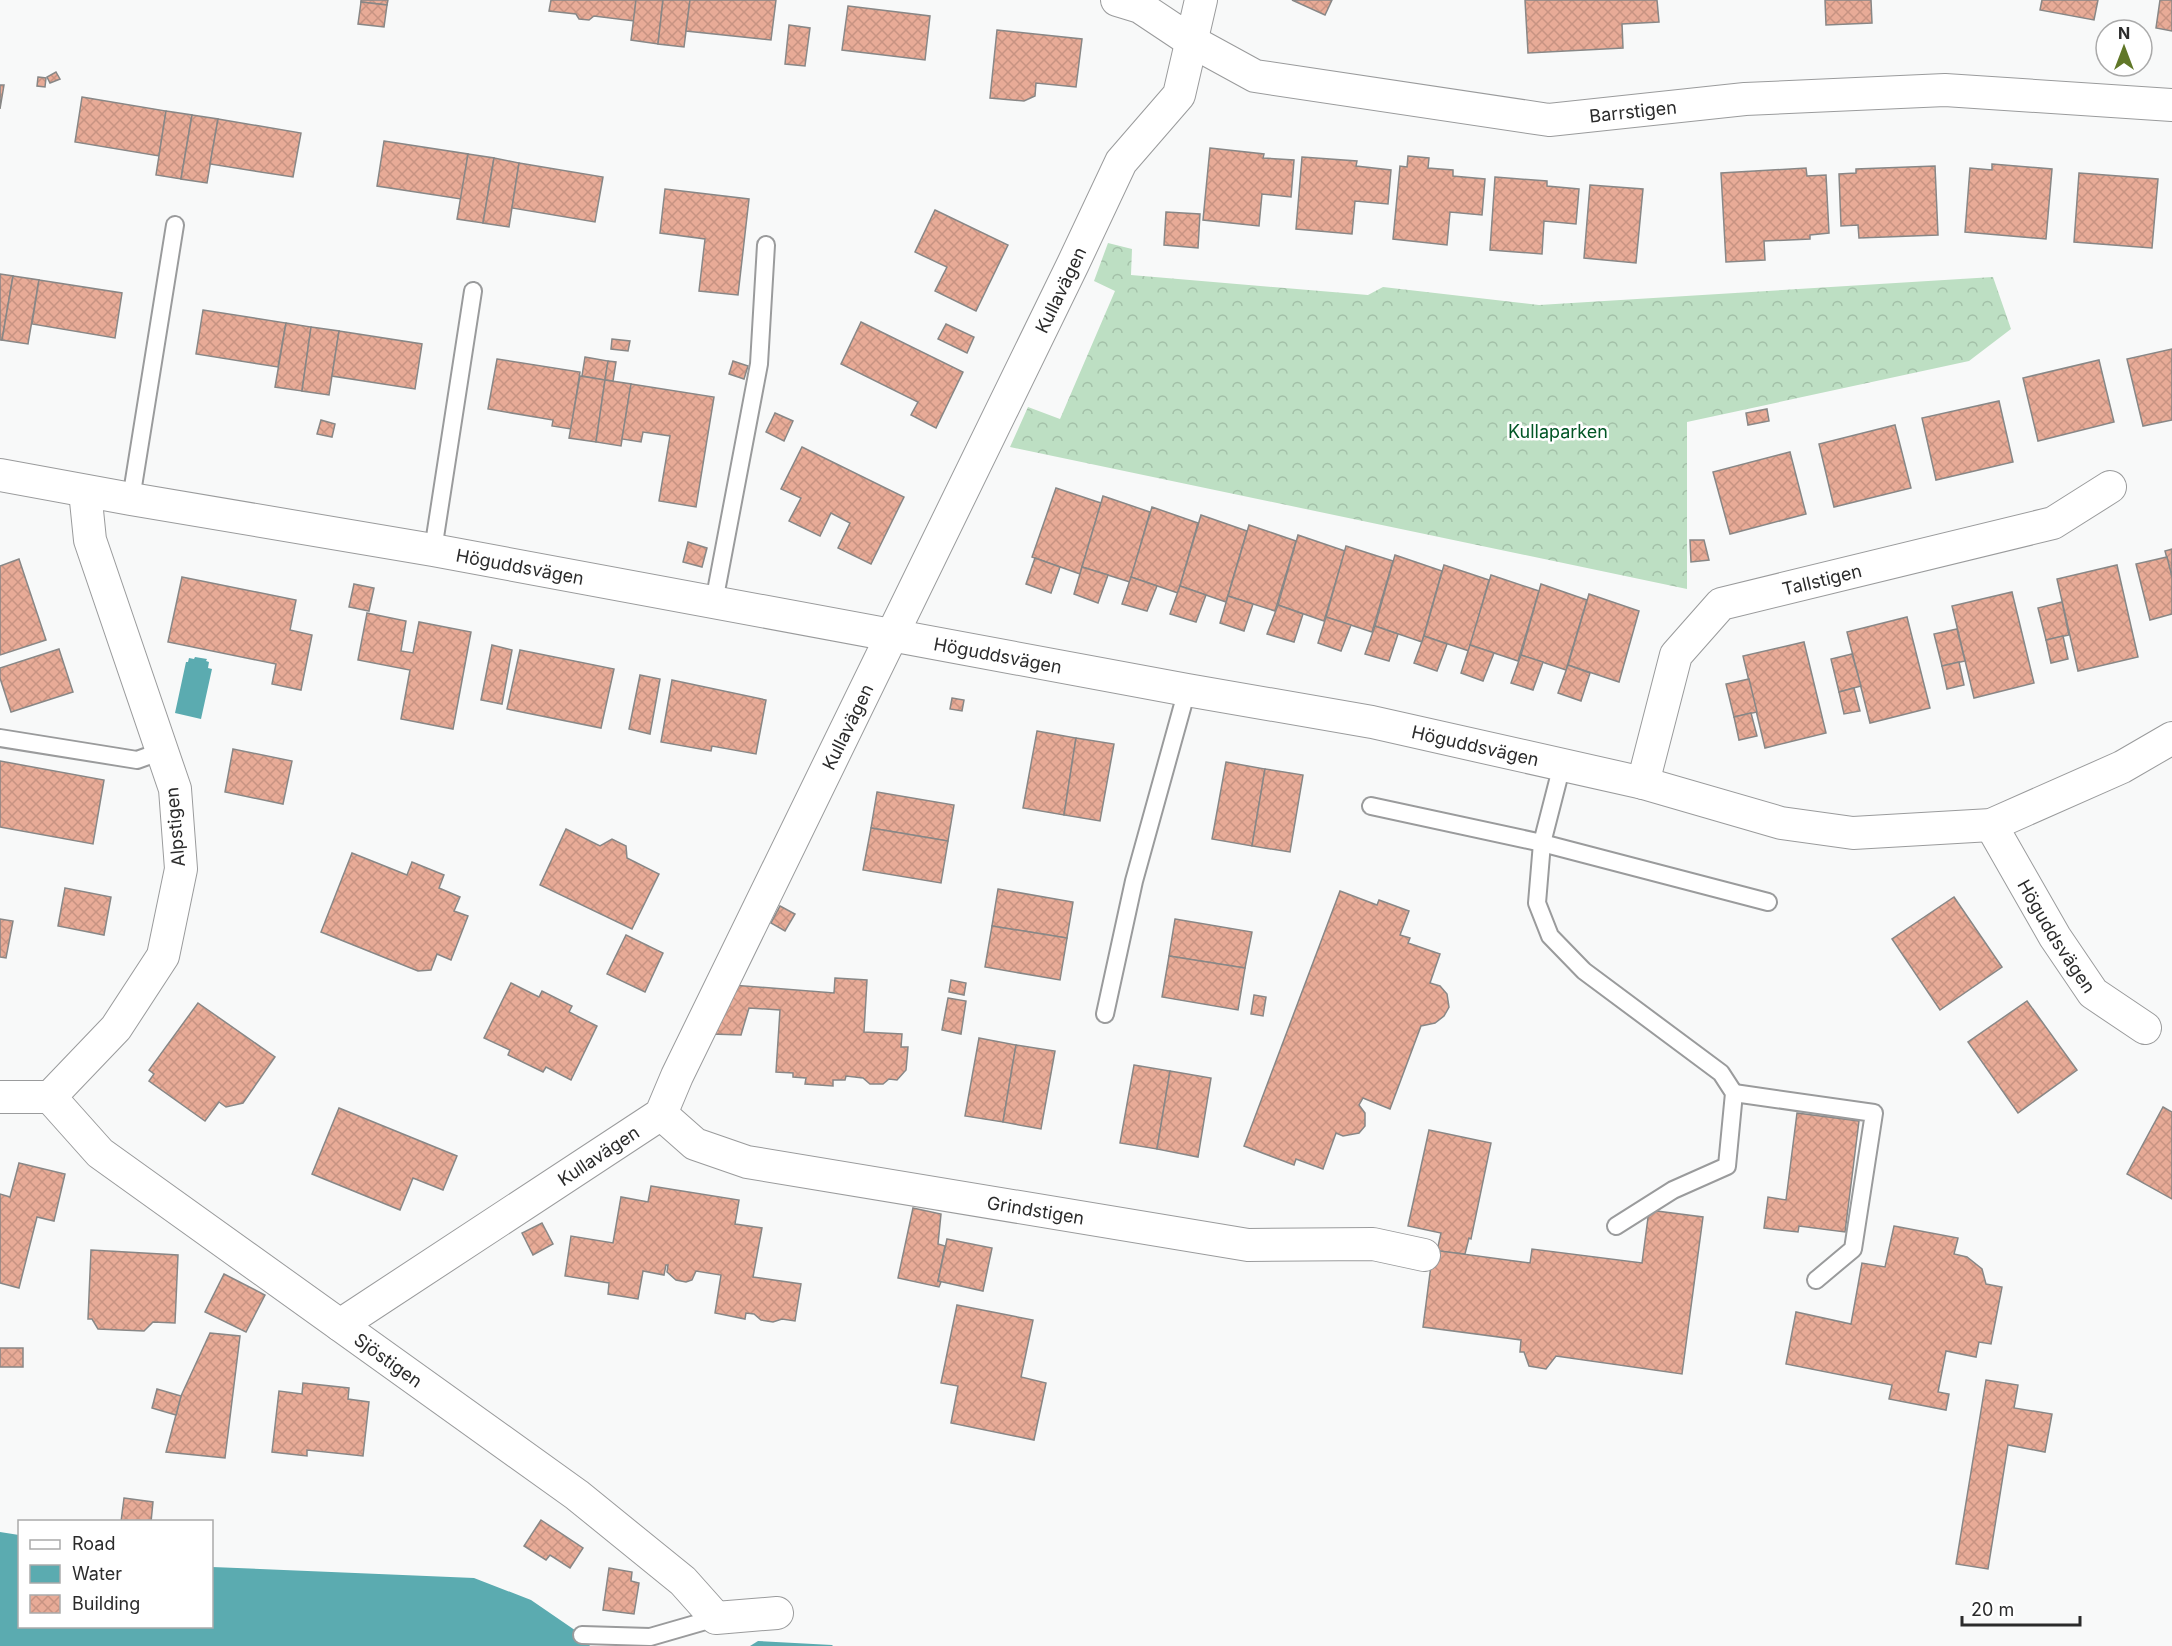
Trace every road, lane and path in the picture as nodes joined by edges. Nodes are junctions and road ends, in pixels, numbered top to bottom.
1 (1117, 0) edge
2 (1201, 0) edge
3 (1191, 41) junction
4 (2172, 105) edge
5 (175, 225) dead end
6 (766, 245) dead end
7 (473, 291) dead end
8 (0, 475) edge
9 (2109, 487) dead end
10 (85, 491) junction
11 (131, 500) junction
12 (433, 550) junction
13 (714, 602) junction
14 (891, 635) junction
15 (1187, 690) junction
16 (0, 738) edge
17 (2172, 738) edge
18 (162, 751) junction
19 (1562, 765) junction
20 (1643, 783) junction
21 (1371, 806) dead end
22 (1991, 825) junction
23 (1542, 843) junction
24 (1768, 902) dead end
25 (1105, 1014) dead end
26 (2145, 1028) dead end
27 (1734, 1093) junction
28 (0, 1097) edge
29 (50, 1097) junction
30 (661, 1114) junction
31 (1616, 1226) dead end
32 (1424, 1256) dead end
33 (1816, 1280) dead end
34 (340, 1325) junction
35 (777, 1613) dead end
36 (716, 1618) junction
37 (582, 1635) dead end

1 - 3 street, Barrstigen
2 - 3 street, Kullavägen
3 - 4 street, Barrstigen
3 - 14 street, Kullavägen
5 - 11 lane
6 - 13 lane
7 - 12 lane
8 - 10 street, Höguddsvägen
9 - 20 street, Tallstigen
10 - 11 street, Höguddsvägen
10 - 18 street, Alpstigen
11 - 12 street, Höguddsvägen
12 - 13 street, Höguddsvägen
13 - 14 street, Höguddsvägen
14 - 15 street, Höguddsvägen
14 - 30 street, Kullavägen
15 - 19 street, Höguddsvägen
15 - 25 lane
16 - 18 lane
17 - 22 street, Höguddsvägen
18 - 29 street, Alpstigen
19 - 20 street, Höguddsvägen
19 - 23 lane
20 - 22 street, Höguddsvägen
21 - 23 lane
22 - 26 street, Höguddsvägen
23 - 24 lane
23 - 27 lane
27 - 31 lane
27 - 33 lane
28 - 29 street
29 - 34 street, Sjöstigen
30 - 32 street, Grindstigen
30 - 34 street, Kullavägen
34 - 36 street, Sjöstigen
35 - 36 street
36 - 37 lane

